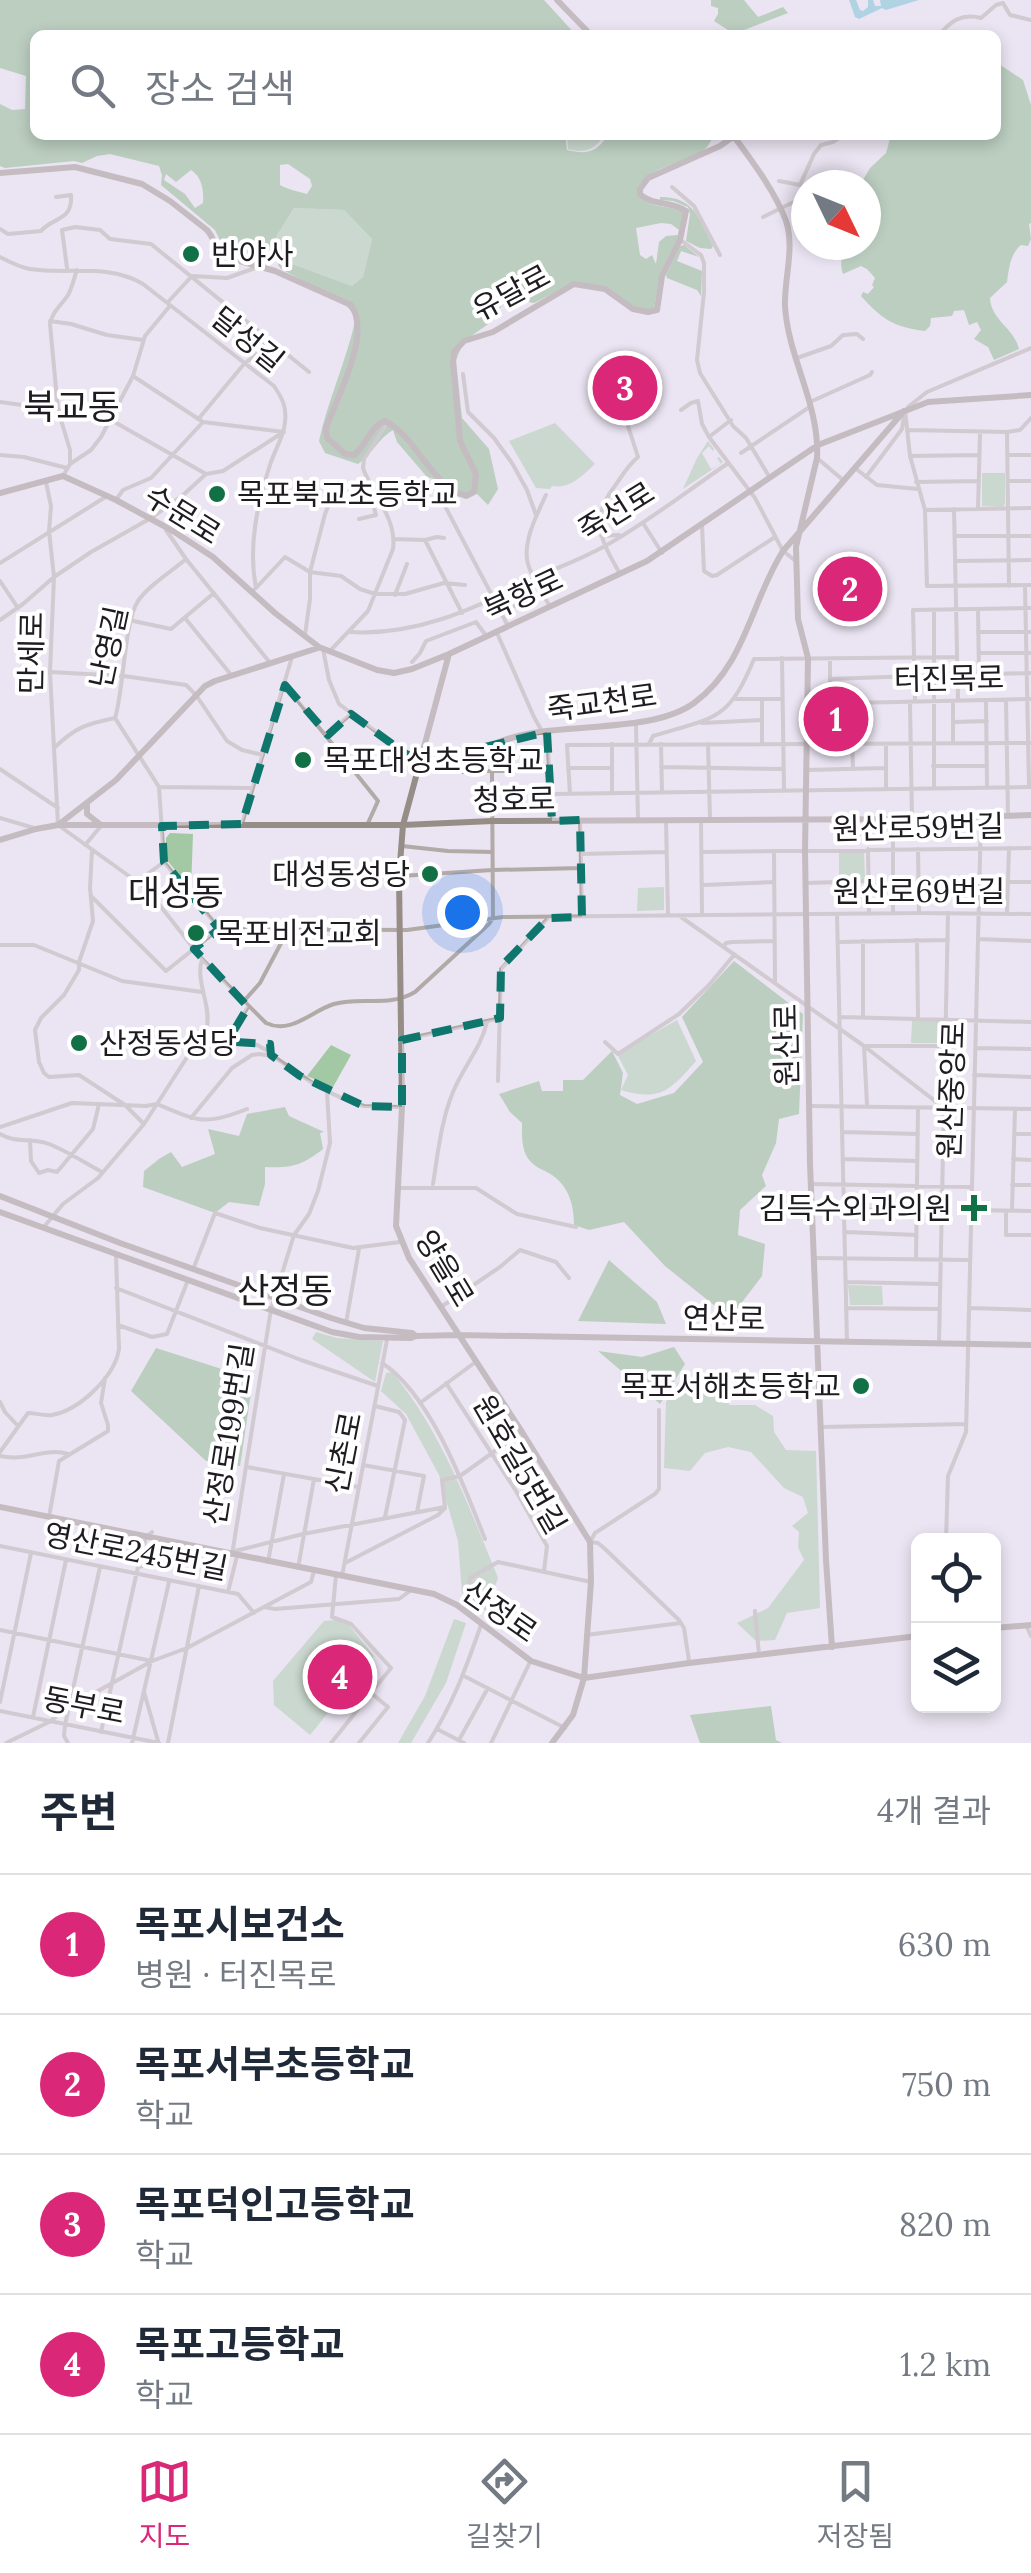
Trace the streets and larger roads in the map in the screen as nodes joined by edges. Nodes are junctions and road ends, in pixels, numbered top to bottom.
1 (557, 0) edge
2 (1031, 20) edge
3 (586, 30) edge
4 (944, 30) edge
5 (728, 140) edge
6 (737, 140) edge
7 (836, 140) edge
8 (807, 170) edge
9 (0, 173) edge
10 (779, 180) dead end
11 (791, 183) edge
12 (672, 187) dead end
13 (56, 197) dead end
14 (791, 202) edge
15 (780, 208) junction
16 (763, 217) dead end
17 (0, 229) edge
18 (680, 240) junction
19 (720, 255) dead end
20 (0, 257) edge
21 (259, 266) junction
22 (67, 270) junction
23 (76, 270) junction
24 (192, 276) junction
25 (169, 304) junction
26 (50, 320) junction
27 (267, 338) junction
28 (863, 339) dead end
29 (144, 340) junction
30 (1031, 348) edge
31 (797, 358) junction
32 (244, 364) junction
33 (309, 372) dead end
34 (872, 372) dead end
35 (463, 374) dead end
36 (133, 376) junction
37 (1031, 395) edge
38 (0, 402) edge
39 (810, 404) junction
40 (58, 410) junction
41 (681, 410) dead end
42 (905, 410) junction
43 (86, 413) dead end
44 (1031, 418) edge
45 (110, 420) junction
46 (201, 420) junction
47 (731, 420) junction
48 (388, 422) junction
49 (628, 426) dead end
50 (907, 430) junction
51 (284, 432) junction
52 (980, 432) junction
53 (1008, 432) junction
54 (709, 438) junction
55 (818, 445) junction
56 (750, 446) junction
57 (741, 453) dead end
58 (1008, 454) junction
59 (0, 455) edge
60 (1031, 455) edge
61 (170, 456) junction
62 (910, 456) junction
63 (980, 456) junction
64 (817, 458) junction
65 (728, 464) junction
66 (68, 466) junction
67 (855, 468) junction
68 (206, 474) junction
69 (63, 476) junction
70 (866, 477) junction
71 (440, 478) junction
72 (770, 478) junction
73 (843, 480) junction
74 (1031, 480) edge
75 (1008, 481) junction
76 (46, 482) junction
77 (916, 482) junction
78 (979, 482) junction
79 (371, 486) junction
80 (335, 489) dead end
81 (918, 489) junction
82 (749, 492) junction
83 (0, 493) edge
84 (546, 495) dead end
85 (107, 496) junction
86 (116, 500) junction
87 (1008, 508) junction
88 (1031, 508) edge
89 (978, 509) junction
90 (925, 510) junction
91 (954, 510) junction
92 (536, 516) junction
93 (151, 518) junction
94 (360, 519) dead end
95 (642, 522) junction
96 (702, 524) junction
97 (164, 526) junction
98 (49, 532) junction
99 (800, 533) junction
100 (624, 535) junction
101 (601, 536) junction
102 (954, 536) junction
103 (1008, 536) junction
104 (1031, 536) edge
105 (775, 537) junction
106 (444, 538) dead end
107 (394, 539) junction
108 (425, 540) junction
109 (605, 546) junction
110 (783, 551) junction
111 (662, 552) junction
112 (186, 559) junction
113 (955, 560) junction
114 (1008, 560) junction
115 (1031, 560) edge
116 (796, 562) junction
117 (0, 564) edge
118 (407, 564) dead end
119 (310, 572) junction
120 (620, 574) junction
121 (54, 577) junction
122 (535, 578) junction
123 (0, 580) edge
124 (527, 582) junction
125 (448, 584) junction
126 (465, 585) dead end
127 (1028, 585) edge
128 (955, 586) junction
129 (1009, 586) junction
130 (254, 590) junction
131 (214, 593) junction
132 (375, 594) junction
133 (395, 595) junction
134 (530, 596) dead end
135 (494, 598) junction
136 (516, 606) dead end
137 (550, 607) junction
138 (18, 608) junction
139 (1028, 608) edge
140 (499, 609) junction
141 (956, 609) junction
142 (978, 609) junction
143 (934, 610) junction
144 (462, 613) junction
145 (185, 618) junction
146 (124, 619) dead end
147 (0, 620) edge
148 (131, 621) junction
149 (508, 626) junction
150 (350, 632) junction
151 (496, 632) junction
152 (978, 632) junction
153 (1028, 632) edge
154 (487, 636) junction
155 (305, 637) junction
156 (324, 650) junction
157 (979, 653) junction
158 (1029, 653) edge
159 (449, 654) junction
160 (933, 656) junction
161 (292, 657) junction
162 (914, 657) junction
163 (957, 657) junction
164 (782, 658) junction
165 (808, 658) junction
166 (830, 658) junction
167 (412, 662) dead end
168 (271, 664) junction
169 (50, 672) junction
170 (1029, 673) edge
171 (980, 674) junction
172 (957, 675) junction
173 (124, 676) junction
174 (232, 676) junction
175 (914, 676) junction
176 (830, 679) junction
177 (285, 684) junction
178 (196, 695) junction
179 (735, 699) junction
180 (762, 699) junction
181 (782, 699) junction
182 (1029, 699) edge
183 (986, 700) junction
184 (1006, 700) junction
185 (933, 701) junction
186 (955, 701) junction
187 (912, 702) junction
188 (830, 703) junction
189 (851, 703) junction
190 (808, 704) junction
191 (351, 714) junction
192 (115, 718) junction
193 (762, 720) junction
194 (987, 721) junction
195 (954, 722) junction
196 (636, 723) junction
197 (698, 723) junction
198 (546, 732) junction
199 (327, 735) junction
200 (783, 743) junction
201 (807, 743) junction
202 (852, 743) junction
203 (886, 743) junction
204 (910, 743) junction
205 (933, 743) junction
206 (953, 743) junction
207 (986, 743) junction
208 (1008, 743) junction
209 (1030, 743) edge
210 (612, 744) junction
211 (637, 744) junction
212 (649, 744) junction
213 (661, 744) junction
214 (708, 744) junction
215 (762, 744) junction
216 (54, 749) junction
217 (264, 755) junction
218 (140, 756) junction
219 (420, 761) junction
220 (933, 766) junction
221 (987, 766) junction
222 (1030, 766) edge
223 (662, 767) junction
224 (568, 768) junction
225 (612, 768) junction
226 (708, 768) junction
227 (784, 768) junction
228 (886, 768) junction
229 (0, 769) edge
230 (853, 769) junction
231 (807, 770) junction
232 (463, 771) junction
233 (550, 771) junction
234 (492, 772) junction
235 (1030, 786) edge
236 (159, 787) junction
237 (987, 787) junction
238 (1007, 787) junction
239 (252, 788) junction
240 (910, 788) junction
241 (934, 788) junction
242 (886, 789) junction
243 (784, 790) junction
244 (808, 790) junction
245 (709, 791) junction
246 (612, 792) junction
247 (638, 792) junction
248 (662, 792) junction
249 (552, 794) junction
250 (570, 794) junction
251 (87, 804) junction
252 (59, 809) junction
253 (1008, 816) junction
254 (1031, 816) edge
255 (981, 817) junction
256 (0, 818) edge
257 (807, 818) junction
258 (893, 818) junction
259 (710, 819) junction
260 (912, 819) junction
261 (580, 820) junction
262 (638, 820) junction
263 (666, 820) junction
264 (700, 820) junction
265 (492, 821) junction
266 (552, 821) junction
267 (368, 823) junction
268 (242, 824) junction
269 (403, 824) junction
270 (58, 825) junction
271 (102, 826) junction
272 (162, 826) junction
273 (36, 829) junction
274 (0, 840) edge
275 (85, 845) junction
276 (401, 846) junction
277 (982, 848) junction
278 (1008, 848) junction
279 (1031, 848) edge
280 (892, 849) junction
281 (918, 849) junction
282 (92, 850) junction
283 (868, 850) junction
284 (805, 851) junction
285 (492, 852) junction
286 (667, 852) junction
287 (702, 852) junction
288 (774, 852) junction
289 (581, 854) junction
290 (164, 862) junction
291 (582, 868) junction
292 (492, 870) junction
293 (399, 876) junction
294 (918, 880) junction
295 (138, 881) junction
296 (868, 881) junction
297 (774, 882) junction
298 (980, 882) junction
299 (1008, 882) junction
300 (1031, 882) edge
301 (806, 884) junction
302 (702, 885) junction
303 (91, 896) junction
304 (920, 912) junction
305 (869, 913) junction
306 (893, 913) junction
307 (948, 913) junction
308 (979, 913) junction
309 (806, 914) junction
310 (837, 914) junction
311 (1007, 914) junction
312 (1031, 914) edge
313 (774, 915) junction
314 (668, 916) junction
315 (678, 916) junction
316 (702, 916) junction
317 (582, 917) junction
318 (493, 918) junction
319 (548, 918) junction
320 (219, 928) junction
321 (288, 930) junction
322 (400, 930) junction
323 (978, 939) junction
324 (917, 940) junction
325 (948, 940) junction
326 (863, 941) junction
327 (1031, 941) edge
328 (775, 942) junction
329 (838, 942) junction
330 (0, 944) edge
331 (723, 948) junction
332 (194, 949) junction
333 (734, 955) junction
334 (202, 959) junction
335 (79, 962) junction
336 (775, 984) junction
337 (204, 993) junction
338 (400, 1000) junction
339 (246, 1004) junction
340 (808, 1008) junction
341 (839, 1017) junction
342 (500, 1018) junction
343 (864, 1018) junction
344 (918, 1019) junction
345 (946, 1019) junction
346 (976, 1020) junction
347 (487, 1022) junction
348 (1031, 1022) edge
349 (833, 1025) junction
350 (840, 1029) junction
351 (402, 1040) junction
352 (605, 1042) dead end
353 (864, 1046) junction
354 (946, 1046) junction
355 (975, 1048) junction
356 (1031, 1050) edge
357 (271, 1055) junction
358 (974, 1075) junction
359 (1031, 1077) edge
360 (498, 1081) dead end
361 (328, 1092) junction
362 (99, 1104) junction
363 (156, 1104) junction
364 (125, 1105) junction
365 (842, 1105) junction
366 (810, 1106) junction
367 (867, 1106) junction
368 (402, 1107) junction
369 (974, 1107) junction
370 (918, 1108) junction
371 (944, 1108) junction
372 (1015, 1108) junction
373 (247, 1109) dead end
374 (1031, 1109) edge
375 (191, 1118) junction
376 (144, 1124) junction
377 (0, 1127) edge
378 (842, 1132) junction
379 (0, 1134) edge
380 (918, 1134) junction
381 (1014, 1134) junction
382 (1031, 1134) edge
383 (30, 1140) junction
384 (71, 1156) junction
385 (843, 1158) junction
386 (1013, 1160) junction
387 (1031, 1160) edge
388 (918, 1161) junction
389 (102, 1172) junction
390 (433, 1184) dead end
391 (811, 1184) junction
392 (843, 1184) junction
393 (1012, 1185) junction
394 (1031, 1185) edge
395 (917, 1186) junction
396 (942, 1186) junction
397 (971, 1186) junction
398 (398, 1188) junction
399 (0, 1196) edge
400 (844, 1209) junction
401 (971, 1210) junction
402 (1031, 1210) edge
403 (1009, 1211) junction
404 (0, 1212) edge
405 (916, 1212) junction
406 (52, 1216) junction
407 (43, 1228) junction
408 (576, 1228) dead end
409 (844, 1232) junction
410 (294, 1235) junction
411 (916, 1235) junction
412 (1031, 1235) edge
413 (400, 1242) junction
414 (359, 1249) junction
415 (116, 1255) junction
416 (814, 1258) junction
417 (845, 1258) junction
418 (916, 1259) junction
419 (941, 1259) junction
420 (970, 1260) junction
421 (194, 1267) junction
422 (569, 1278) dead end
423 (188, 1280) junction
424 (846, 1282) junction
425 (940, 1284) junction
426 (116, 1288) junction
427 (274, 1297) junction
428 (441, 1306) junction
429 (271, 1308) junction
430 (846, 1308) junction
431 (969, 1308) junction
432 (940, 1309) junction
433 (1031, 1310) edge
434 (176, 1311) junction
435 (346, 1323) junction
436 (118, 1325) junction
437 (459, 1335) junction
438 (416, 1336) junction
439 (387, 1338) junction
440 (819, 1342) junction
441 (847, 1342) junction
442 (939, 1343) junction
443 (265, 1344) junction
444 (968, 1344) junction
445 (1031, 1344) edge
446 (476, 1361) junction
447 (382, 1363) junction
448 (106, 1376) junction
449 (446, 1383) junction
450 (378, 1386) junction
451 (0, 1402) edge
452 (419, 1403) junction
453 (374, 1406) junction
454 (659, 1410) dead end
455 (966, 1424) junction
456 (18, 1426) junction
457 (822, 1427) junction
458 (522, 1432) junction
459 (0, 1454) edge
460 (68, 1454) junction
461 (492, 1454) junction
462 (363, 1465) junction
463 (247, 1467) junction
464 (394, 1470) junction
465 (284, 1474) junction
466 (460, 1476) junction
467 (314, 1479) junction
468 (358, 1488) junction
469 (446, 1507) junction
470 (0, 1508) edge
471 (417, 1512) junction
472 (48, 1517) junction
473 (384, 1519) junction
474 (352, 1526) junction
475 (946, 1533) edge
476 (149, 1534) junction
477 (303, 1534) junction
478 (484, 1539) dead end
479 (272, 1541) junction
480 (590, 1542) junction
481 (0, 1546) edge
482 (217, 1552) junction
483 (31, 1554) junction
484 (235, 1556) junction
485 (66, 1560) junction
486 (268, 1562) junction
487 (345, 1562) junction
488 (138, 1566) junction
489 (100, 1567) junction
490 (298, 1568) junction
491 (314, 1571) junction
492 (544, 1571) junction
493 (136, 1574) junction
494 (339, 1576) junction
495 (169, 1580) junction
496 (590, 1582) junction
497 (200, 1586) junction
498 (412, 1590) junction
499 (228, 1592) junction
500 (333, 1604) junction
501 (264, 1608) junction
502 (755, 1611) dead end
503 (465, 1612) junction
504 (254, 1613) junction
505 (481, 1624) junction
506 (683, 1625) junction
507 (1028, 1625) edge
508 (1001, 1627) edge
509 (0, 1630) edge
510 (14, 1633) junction
511 (586, 1635) junction
512 (1031, 1636) edge
513 (911, 1637) edge
514 (50, 1640) junction
515 (83, 1647) junction
516 (832, 1647) junction
517 (187, 1648) junction
518 (118, 1654) junction
519 (759, 1655) junction
520 (152, 1661) junction
521 (531, 1661) junction
522 (689, 1663) junction
523 (464, 1676) junction
524 (584, 1678) junction
525 (111, 1684) junction
526 (488, 1688) junction
527 (144, 1692) junction
528 (371, 1693) junction
529 (512, 1701) junction
530 (0, 1702) edge
531 (69, 1708) junction
532 (0, 1711) edge
533 (33, 1718) junction
534 (50, 1722) junction
535 (65, 1725) junction
536 (564, 1728) junction
537 (437, 1729) junction
538 (101, 1732) junction
539 (133, 1740) edge
540 (462, 1742) edge
541 (6, 1743) edge
542 (68, 1743) edge
543 (159, 1743) edge
544 (168, 1743) edge
545 (331, 1743) edge
546 (359, 1743) edge
547 (428, 1743) edge
548 (491, 1743) edge
549 (552, 1743) edge

1 - 3 street
2 - 4 street
5 - 18 street
6 - 15 street
7 - 8 street
9 - 21 street
10 - 11 street
12 - 19 street
13 - 17 street
14 - 15 street
15 - 16 street
15 - 31 street, 원산로
18 - 47 street
18 - 71 street, 유달로
20 - 22 street, 달성길
21 - 24 street
21 - 48 street
22 - 23 street, 달성길
22 - 24 street
23 - 25 street, 달성길
23 - 26 street
24 - 25 street
24 - 27 street
25 - 29 street
25 - 32 street, 달성길
26 - 29 street
26 - 40 street
27 - 32 street
27 - 33 street
28 - 31 street
29 - 36 street
30 - 42 street
31 - 39 street, 원산로
32 - 46 street
32 - 51 street, 달성길
34 - 39 street
35 - 92 street
36 - 45 street
36 - 46 street
37 - 42 street, 북항로
38 - 40 street
39 - 55 street, 원산로
39 - 56 street
40 - 43 street
40 - 66 street
41 - 54 street
42 - 50 street
42 - 55 street, 북항로
42 - 67 street, 죽교천로
42 - 70 street
44 - 53 street
45 - 61 street
45 - 66 street
46 - 51 street
46 - 61 street
47 - 54 street
47 - 56 street
48 - 71 street
48 - 79 street
49 - 101 street
50 - 52 street
50 - 62 street
51 - 68 street
51 - 130 street
52 - 53 street
52 - 63 street
53 - 58 street
54 - 65 street
55 - 64 street, 원산로
55 - 72 street, 북항로
56 - 57 street
56 - 72 street
58 - 60 street
58 - 75 street
59 - 66 street
61 - 68 street
61 - 86 street
62 - 63 street
62 - 77 street
63 - 78 street
64 - 73 street
64 - 99 street, 원산로
65 - 82 street
65 - 95 street, 죽선로
66 - 69 street
67 - 70 street
67 - 73 street, 죽교천로
68 - 93 street
69 - 76 street
69 - 85 street, 수문로
70 - 81 street
71 - 135 street
72 - 82 street, 북항로
73 - 99 street, 죽교천로
74 - 75 street
75 - 87 street
76 - 83 street
76 - 98 street, 만세로
77 - 78 street
77 - 81 street
78 - 89 street
79 - 94 street
79 - 107 street
80 - 119 street
81 - 90 street
82 - 96 street, 북항로
82 - 105 street
84 - 92 street
85 - 86 street, 수문로
85 - 98 street
86 - 93 street, 수문로
87 - 88 street
87 - 89 street
87 - 103 street
89 - 91 street
90 - 91 street
90 - 128 street
91 - 102 street
92 - 122 street
93 - 97 street, 수문로
93 - 121 street
95 - 100 street, 죽선로
95 - 111 street
96 - 105 street
96 - 111 street, 북항로
97 - 112 street
97 - 130 street, 수문로
98 - 117 street
98 - 121 street, 만세로
99 - 110 street, 죽교천로
99 - 116 street, 원산로
100 - 101 street
100 - 109 street, 죽선로
101 - 109 street
102 - 103 street
102 - 113 street
103 - 104 street
103 - 114 street
105 - 110 street
106 - 108 street
107 - 108 street
107 - 132 street
108 - 125 street
109 - 120 street
109 - 122 street, 죽선로
110 - 116 street
110 - 196 street, 죽교천로
111 - 120 street, 북항로
112 - 131 street
112 - 148 street, 난영길
113 - 114 street
113 - 128 street
114 - 115 street
114 - 129 street
116 - 165 street, 원산로
118 - 133 street
119 - 130 street
119 - 132 street
119 - 155 street
120 - 137 street, 북항로
121 - 138 street
121 - 169 street, 만세로
122 - 124 street, 죽선로
122 - 137 street
123 - 138 street
124 - 134 street
124 - 135 street, 죽선로
125 - 126 street
125 - 133 street
125 - 144 street
127 - 129 street
127 - 139 street
128 - 129 street
128 - 141 street
130 - 155 street, 수문로
131 - 145 street
131 - 168 street
132 - 133 street
132 - 150 street
135 - 140 street
135 - 144 street, 죽선로
136 - 140 street
137 - 149 street, 북항로
138 - 147 street
139 - 142 street
139 - 153 street
140 - 149 street
141 - 142 street
141 - 143 street
141 - 163 street
142 - 152 street
143 - 160 street
143 - 162 street
144 - 150 street, 죽선로
145 - 148 street
145 - 174 street
146 - 148 street
148 - 173 street, 난영길
149 - 151 street, 북항로
150 - 156 street
151 - 154 street, 북항로
151 - 198 street
152 - 153 street
152 - 157 street
153 - 158 street
154 - 159 street, 북항로
154 - 167 street
155 - 156 street, 수문로
156 - 159 street, 북항로
156 - 161 street
156 - 191 street
157 - 158 street
157 - 171 street
158 - 170 street
159 - 219 street, 양을로
160 - 162 street
160 - 163 street
160 - 185 street
161 - 168 street
161 - 177 street
162 - 166 street
162 - 175 street
163 - 172 street
164 - 165 street
164 - 179 street
164 - 181 street
165 - 166 street
165 - 190 street, 원산로
166 - 176 street
168 - 174 street
169 - 173 street
169 - 216 street, 만세로
170 - 171 street
170 - 182 street
171 - 172 street
172 - 186 street
173 - 178 street
173 - 192 street, 난영길
174 - 178 street
175 - 176 street
175 - 187 street
176 - 188 street
177 - 199 street
177 - 217 street
178 - 217 street
178 - 218 street
179 - 180 street
179 - 197 street
180 - 181 street
180 - 193 street
181 - 200 street
182 - 184 street, 터진목로
182 - 209 street
183 - 184 street, 터진목로
183 - 186 street, 터진목로
183 - 194 street
184 - 208 street
185 - 186 street, 터진목로
185 - 187 street, 터진목로
185 - 205 street
186 - 195 street
187 - 189 street, 터진목로
187 - 204 street
188 - 189 street, 터진목로
188 - 190 street, 터진목로
189 - 202 street
190 - 201 street, 원산로
191 - 199 street
191 - 219 street
192 - 216 street
192 - 218 street, 난영길
193 - 197 street
193 - 215 street
194 - 195 street
194 - 207 street
195 - 206 street
196 - 198 street, 죽교천로
196 - 211 street
197 - 212 street
198 - 232 street, 죽교천로
198 - 233 street
199 - 267 street
200 - 201 street
200 - 215 street
200 - 227 street
201 - 202 street
201 - 231 street, 원산로
202 - 203 street
202 - 230 street
203 - 204 street
203 - 228 street
204 - 205 street
204 - 240 street
205 - 206 street
205 - 220 street
206 - 207 street
207 - 208 street
207 - 221 street
208 - 209 street
208 - 238 street
209 - 222 street
210 - 211 street
210 - 224 street
210 - 225 street
211 - 212 street
211 - 247 street
212 - 213 street
213 - 214 street
213 - 223 street
214 - 215 street
214 - 226 street
216 - 252 street, 만세로
217 - 239 street
218 - 236 street, 난영길
218 - 251 street
219 - 232 street
219 - 269 street, 양을로
220 - 221 street
220 - 241 street
221 - 237 street
222 - 235 street
223 - 226 street
223 - 248 street
224 - 225 street
224 - 250 street
225 - 246 street
226 - 227 street
226 - 245 street
227 - 243 street
228 - 230 street
228 - 242 street
229 - 252 street
230 - 231 street
231 - 244 street, 원산로
232 - 234 street
233 - 234 street
233 - 249 street
234 - 265 street
235 - 238 street
236 - 239 street
236 - 272 street
237 - 238 street
237 - 241 street
238 - 253 street
239 - 268 street
240 - 241 street
240 - 242 street
240 - 260 street
242 - 244 street
243 - 244 street
243 - 245 street
244 - 257 street, 원산로
245 - 248 street
245 - 259 street
246 - 247 street
246 - 250 street
247 - 248 street
247 - 262 street
249 - 250 street
249 - 266 street
251 - 270 street
251 - 271 street
252 - 270 street, 만세로
253 - 254 street, 청호로
253 - 255 street, 청호로
255 - 260 street, 청호로
255 - 277 street, 원산중앙로
256 - 273 street
257 - 258 street, 청호로
257 - 259 street, 청호로
257 - 284 street, 원산로
258 - 260 street, 청호로
258 - 280 street
259 - 264 street, 청호로
261 - 262 street, 청호로
261 - 266 street, 청호로
261 - 289 street
262 - 263 street, 청호로
263 - 264 street, 청호로
263 - 286 street
264 - 287 street
265 - 266 street, 청호로
265 - 269 street, 청호로
265 - 285 street
267 - 268 street, 청호로
267 - 269 street, 청호로
268 - 272 street, 청호로
269 - 276 street, 양을로
270 - 271 street, 청호로
270 - 273 street, 청호로
270 - 275 street
271 - 272 street, 청호로
271 - 275 street
272 - 290 street
273 - 274 street, 청호로
275 - 282 street
276 - 285 street
276 - 293 street, 양을로
277 - 278 street, 원산로59번길
277 - 281 street, 원산로59번길
277 - 298 street, 원산중앙로
278 - 279 street, 원산로59번길
278 - 299 street
280 - 281 street, 원산로59번길
280 - 283 street, 원산로59번길
280 - 306 street
281 - 294 street
282 - 295 street
282 - 303 street
283 - 284 street, 원산로59번길
283 - 296 street
284 - 288 street, 원산로59번길
284 - 301 street, 원산로
285 - 292 street
286 - 289 street
286 - 314 street
287 - 288 street, 원산로59번길
287 - 302 street
288 - 297 street
289 - 291 street
290 - 295 street
290 - 320 street
291 - 292 street
291 - 317 street
292 - 293 street
292 - 318 street
293 - 322 street, 양을로
294 - 298 street
294 - 304 street
295 - 332 street
296 - 301 street
296 - 305 street
297 - 302 street
297 - 313 street
298 - 308 street, 원산중앙로
299 - 300 street
299 - 311 street
301 - 309 street, 원산로
302 - 316 street
303 - 332 street
303 - 335 street
304 - 306 street, 원산로69번길
304 - 307 street, 원산로69번길
305 - 306 street, 원산로69번길
305 - 310 street, 원산로69번길
307 - 308 street, 원산로69번길
307 - 325 street
308 - 311 street, 원산로69번길
308 - 323 street, 원산중앙로
309 - 310 street, 원산로69번길
309 - 313 street, 원산로69번길
309 - 340 street, 원산로
310 - 329 street
311 - 312 street, 원산로69번길
313 - 316 street, 원산로69번길
313 - 328 street
314 - 315 street, 원산로69번길
314 - 317 street, 원산로69번길
315 - 316 street, 원산로69번길
315 - 331 street
317 - 319 street, 원산로69번길
318 - 319 street, 원산로69번길
318 - 322 street, 원산로69번길
318 - 338 street
319 - 342 street
320 - 321 street, 원산로69번길
320 - 332 street
321 - 322 street, 원산로69번길
321 - 339 street
322 - 338 street, 양을로
323 - 327 street
323 - 346 street, 원산중앙로
324 - 325 street
324 - 326 street
324 - 344 street
325 - 345 street
326 - 329 street
326 - 343 street
328 - 331 street
328 - 336 street
329 - 341 street
330 - 335 street
331 - 333 street
332 - 334 street
333 - 336 street
333 - 352 street
334 - 337 street
334 - 339 street
335 - 337 street
335 - 364 street
336 - 340 street
337 - 363 street
338 - 339 street
338 - 351 street, 양을로
339 - 357 street
340 - 349 street
340 - 366 street, 원산로
341 - 343 street
341 - 349 street
341 - 350 street
342 - 347 street
342 - 360 street
343 - 344 street
344 - 345 street
345 - 346 street
345 - 354 street
346 - 348 street
346 - 355 street, 원산중앙로
347 - 351 street
347 - 390 street
349 - 350 street
350 - 353 street
350 - 365 street
351 - 368 street, 양을로
353 - 354 street
353 - 367 street
353 - 371 street
354 - 371 street
355 - 356 street
355 - 358 street, 원산중앙로
357 - 361 street
357 - 375 street
358 - 359 street
358 - 369 street, 원산중앙로
361 - 368 street
361 - 410 street, 산정로199번길
362 - 364 street
362 - 377 street
362 - 384 street
363 - 364 street
363 - 375 street
363 - 376 street
364 - 376 street
365 - 366 street
365 - 367 street
365 - 378 street
366 - 391 street, 원산로
367 - 370 street
368 - 398 street, 양을로
369 - 371 street
369 - 372 street
369 - 397 street, 원산중앙로
370 - 371 street
370 - 380 street
371 - 396 street
372 - 374 street
372 - 381 street
373 - 375 street
376 - 389 street
378 - 380 street
378 - 385 street
379 - 383 street
380 - 388 street
381 - 382 street
381 - 386 street
383 - 384 street
383 - 384 street
384 - 389 street
385 - 388 street
385 - 392 street
386 - 387 street
386 - 393 street
388 - 395 street
389 - 406 street
391 - 392 street
391 - 416 street, 원산로
392 - 395 street
392 - 400 street
393 - 394 street
393 - 403 street
395 - 396 street
395 - 405 street
396 - 397 street
396 - 419 street
397 - 401 street, 원산중앙로
398 - 408 street
398 - 413 street, 양을로
399 - 406 street, 연산로
400 - 405 street
400 - 409 street
401 - 403 street
401 - 420 street, 원산중앙로
402 - 403 street
403 - 412 street
404 - 407 street, 연산로
405 - 411 street
406 - 407 street
406 - 421 street, 연산로
407 - 415 street, 연산로
409 - 411 street
409 - 417 street
410 - 414 street
410 - 421 street
410 - 427 street, 산정로199번길
411 - 418 street
413 - 414 street
413 - 428 street, 양을로
414 - 435 street
415 - 423 street, 연산로
415 - 426 street
416 - 417 street
416 - 440 street, 원산로
417 - 418 street
417 - 424 street
418 - 419 street
419 - 420 street
419 - 425 street
420 - 431 street, 원산중앙로
421 - 427 street, 연산로
422 - 428 street
423 - 429 street, 연산로
423 - 434 street
424 - 425 street
424 - 430 street
425 - 432 street
426 - 434 street
426 - 436 street
427 - 429 street, 산정로199번길
427 - 435 street, 연산로
428 - 437 street, 양을로
429 - 439 street, 연산로
429 - 443 street, 산정로199번길
430 - 432 street
430 - 441 street
431 - 433 street
431 - 444 street, 원산중앙로
432 - 442 street
434 - 436 street
434 - 443 street
435 - 438 street, 연산로
436 - 448 street
437 - 438 street, 연산로
437 - 440 street, 연산로
437 - 446 street, 양을로
438 - 439 street, 연산로
439 - 447 street, 신촌로
440 - 441 street, 연산로
440 - 457 street, 원산로
441 - 442 street, 연산로
442 - 444 street, 연산로
443 - 450 street
443 - 463 street, 산정로199번길
444 - 445 street, 연산로
444 - 455 street, 원산중앙로
446 - 449 street
446 - 458 street, 양을로
447 - 450 street, 신촌로
447 - 452 street
448 - 456 street
448 - 460 street
449 - 452 street
449 - 461 street, 원호길5번길
450 - 453 street, 신촌로
451 - 456 street
452 - 466 street
453 - 462 street, 신촌로
453 - 464 street
454 - 480 street
455 - 457 street
455 - 475 street, 원산중앙로
456 - 459 street
457 - 516 street, 원산로
458 - 461 street
458 - 480 street, 양을로
459 - 460 street
460 - 472 street
461 - 466 street
461 - 492 street, 원호길5번길
462 - 464 street
462 - 468 street, 신촌로
463 - 465 street
463 - 484 street, 산정로199번길
464 - 471 street
464 - 473 street
465 - 467 street
465 - 479 street
466 - 469 street
466 - 478 street
467 - 468 street
467 - 477 street
468 - 474 street, 신촌로
469 - 471 street
469 - 487 street
470 - 472 street, 산정로
471 - 473 street
472 - 476 street, 산정로
473 - 474 street
474 - 477 street
474 - 487 street, 신촌로
476 - 482 street, 산정로
476 - 488 street
477 - 479 street
477 - 490 street
479 - 484 street
479 - 486 street
480 - 496 street
480 - 506 street
481 - 483 street, 영산로245번길
482 - 484 street, 산정로
482 - 488 street
483 - 485 street, 영산로245번길
483 - 510 street
484 - 486 street, 산정로
484 - 499 street, 산정로199번길
485 - 489 street, 영산로245번길
485 - 514 street
486 - 490 street, 산정로
487 - 494 street, 신촌로
488 - 493 street
489 - 493 street, 영산로245번길
489 - 515 street
490 - 491 street, 산정로
491 - 494 street, 산정로
491 - 501 street
492 - 496 street
492 - 503 street
493 - 495 street, 영산로245번길
493 - 518 street
494 - 498 street, 산정로
494 - 500 street, 신촌로
495 - 497 street, 영산로245번길
495 - 520 street
496 - 511 street
497 - 499 street, 영산로245번길
497 - 517 street
498 - 500 street
498 - 503 street, 산정로
499 - 504 street, 영산로245번길
500 - 501 street
500 - 528 street
501 - 504 street
502 - 519 street
503 - 505 street, 산정로
504 - 517 street
505 - 521 street, 산정로
505 - 523 street
506 - 511 street
506 - 522 street
507 - 508 street
507 - 512 street
509 - 510 street
510 - 514 street
510 - 530 street
511 - 524 street
513 - 516 street, 산정로
514 - 515 street
514 - 533 street
515 - 518 street
515 - 531 street
516 - 519 street, 산정로
517 - 520 street
517 - 544 street
518 - 520 street
518 - 525 street
519 - 522 street, 산정로
520 - 525 street
520 - 527 street
521 - 524 street, 산정로
521 - 529 street
522 - 524 street, 산정로
523 - 526 street
523 - 537 street
524 - 536 street
525 - 531 street
525 - 538 street
526 - 529 street
526 - 540 street
527 - 539 street
527 - 543 street
528 - 545 street
528 - 546 street
529 - 536 street
529 - 548 street
531 - 534 street
531 - 535 street
532 - 533 street, 동부로
533 - 534 street, 동부로
534 - 535 street, 동부로
534 - 541 street
535 - 538 street, 동부로
535 - 542 street
536 - 549 street
537 - 540 street
537 - 547 street
538 - 539 street, 동부로
539 - 543 street, 동부로

